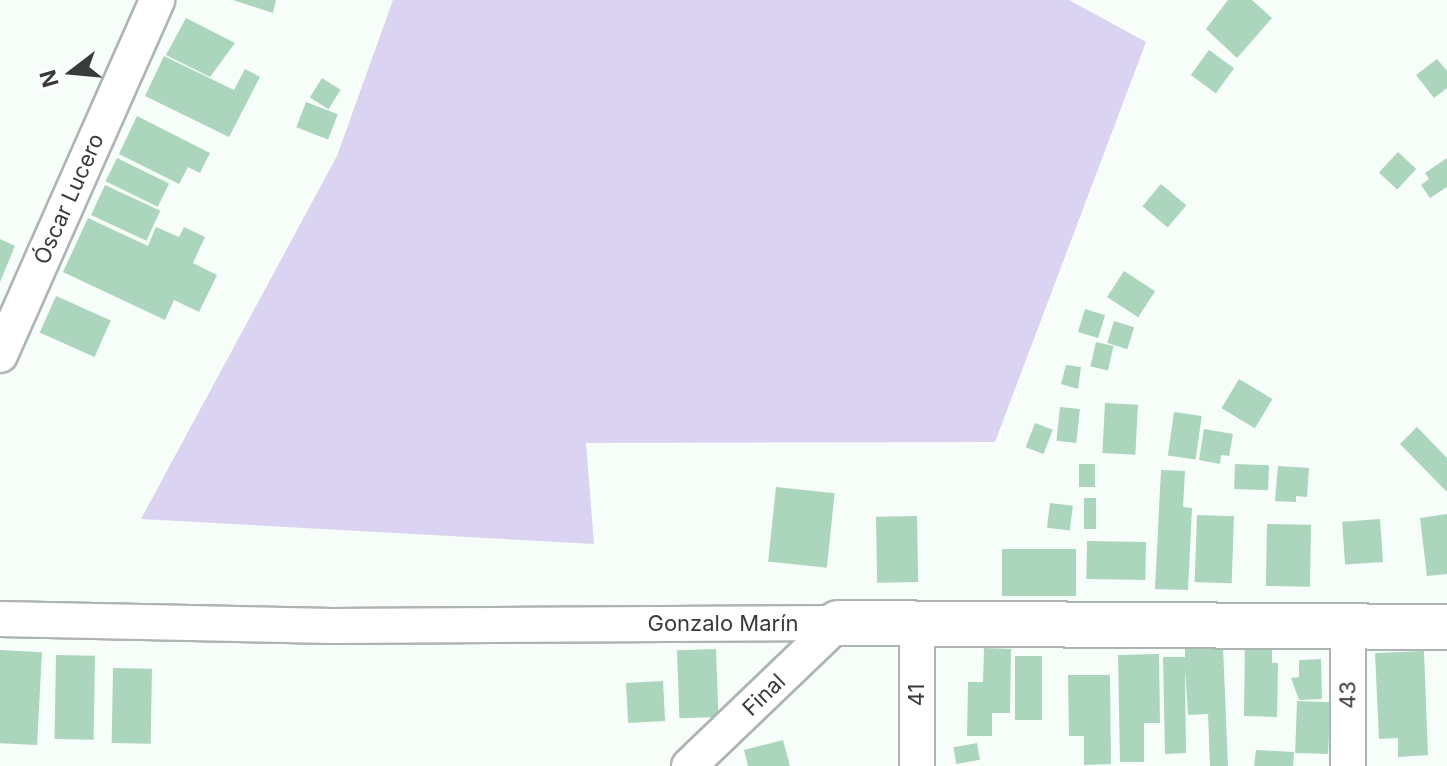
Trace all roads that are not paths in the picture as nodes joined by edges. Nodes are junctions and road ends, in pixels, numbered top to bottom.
1 (157, 0) edge
2 (0, 355) edge
3 (0, 619) edge
4 (838, 623) junction
5 (917, 624) junction
6 (1348, 624) junction
7 (1447, 627) edge
8 (689, 766) edge
9 (917, 766) edge
10 (1348, 766) edge

1 - 2 street, Óscar Lucero
3 - 4 street, Gonzalo Marín
4 - 5 street, Gonzalo Marín
4 - 8 street, Final
5 - 6 street, Gonzalo Marín
5 - 9 street, 41
6 - 7 street, Gonzalo Marín
6 - 10 street, 43

